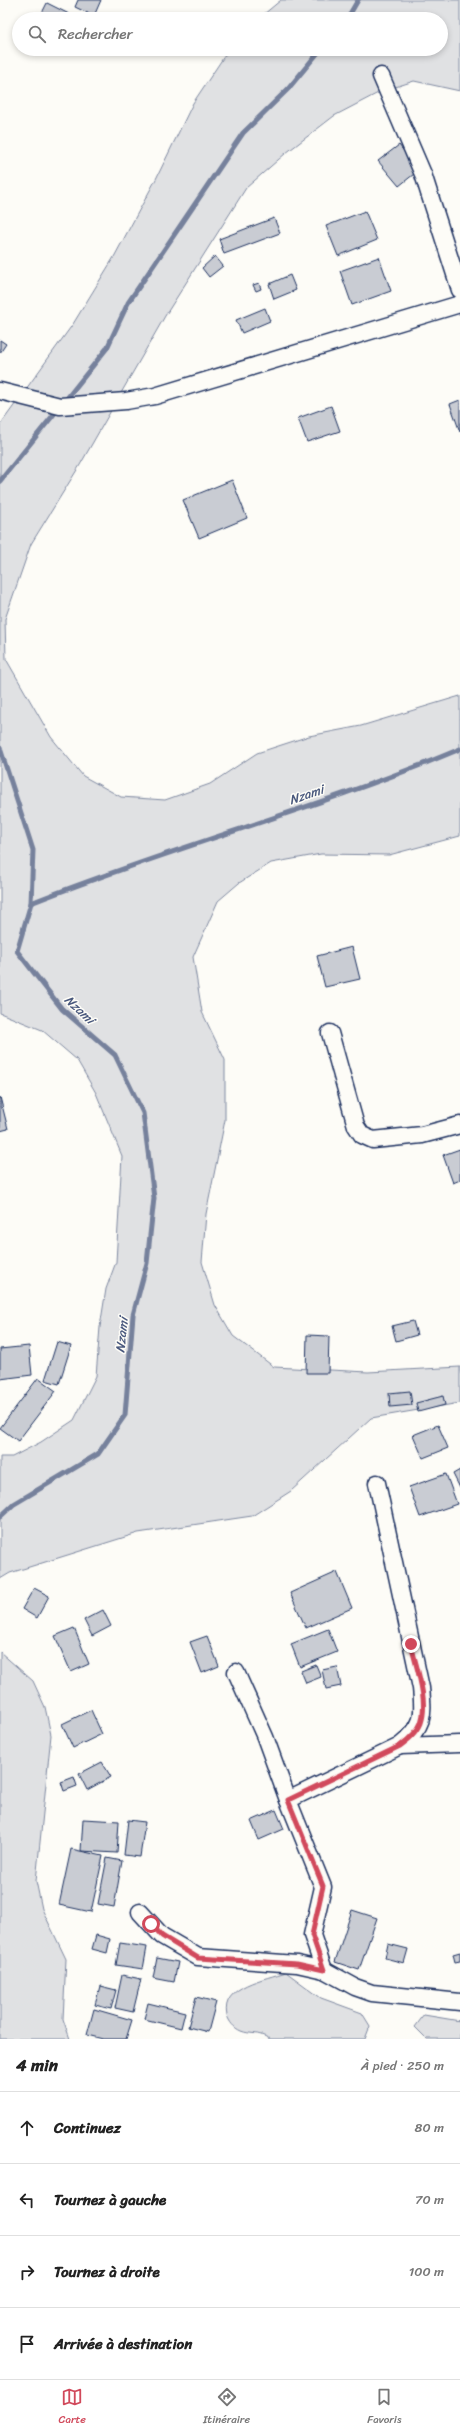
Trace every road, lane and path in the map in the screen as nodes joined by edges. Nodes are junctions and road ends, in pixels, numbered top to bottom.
1 (381, 76) dead end
2 (460, 290) edge
3 (460, 304) edge
4 (0, 391) edge
5 (330, 1033) dead end
6 (460, 1125) edge
7 (377, 1483) dead end
8 (236, 1672) dead end
9 (460, 1744) edge
10 (400, 1746) junction
11 (288, 1800) junction
12 (140, 1912) dead end
13 (324, 1970) junction
14 (460, 2002) edge

1 - 2 street
3 - 4 street
5 - 6 street
7 - 10 street
8 - 11 street
9 - 10 street
10 - 11 street
11 - 13 street
12 - 13 street
13 - 14 street

